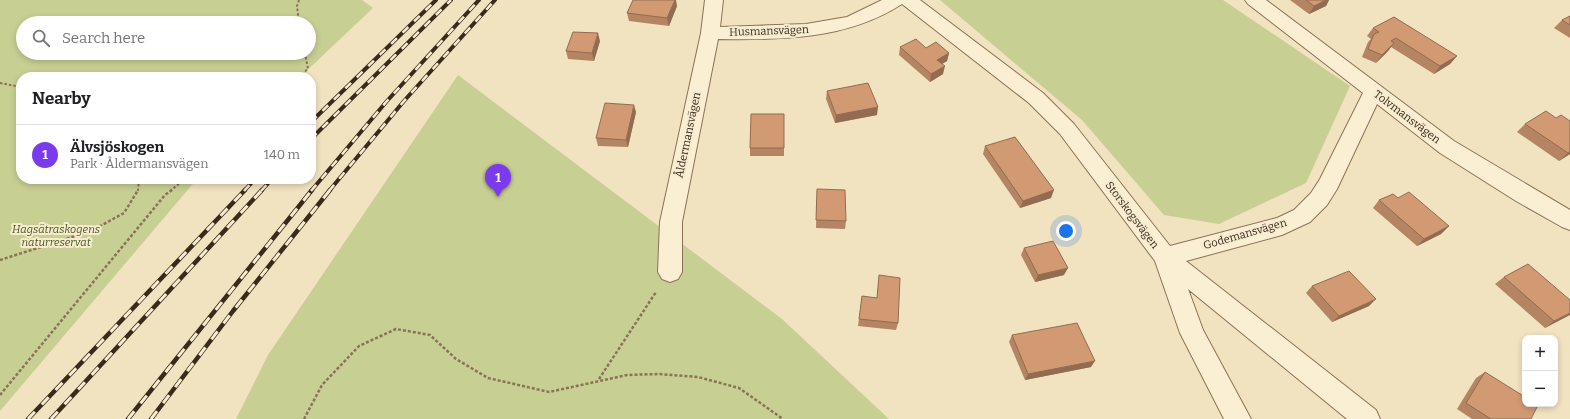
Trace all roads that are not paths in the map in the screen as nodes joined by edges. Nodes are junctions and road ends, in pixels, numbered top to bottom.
1 (714, 0) edge
2 (895, 0) edge
3 (908, 0) edge
4 (1254, 0) edge
5 (710, 32) junction
6 (1373, 92) junction
7 (1570, 221) edge
8 (1165, 257) junction
9 (670, 272) road end
10 (1238, 419) edge
11 (1367, 419) edge

1 - 5 street, Åldermansvägen
2 - 5 street, Husmansvägen
3 - 8 street, Storskogsvägen
4 - 6 street, Tolvmansvägen
5 - 9 street, Åldermansvägen
6 - 7 street, Tolvmansvägen
6 - 8 street, Godemansvägen
8 - 10 street
8 - 11 street, Storskogsvägen

